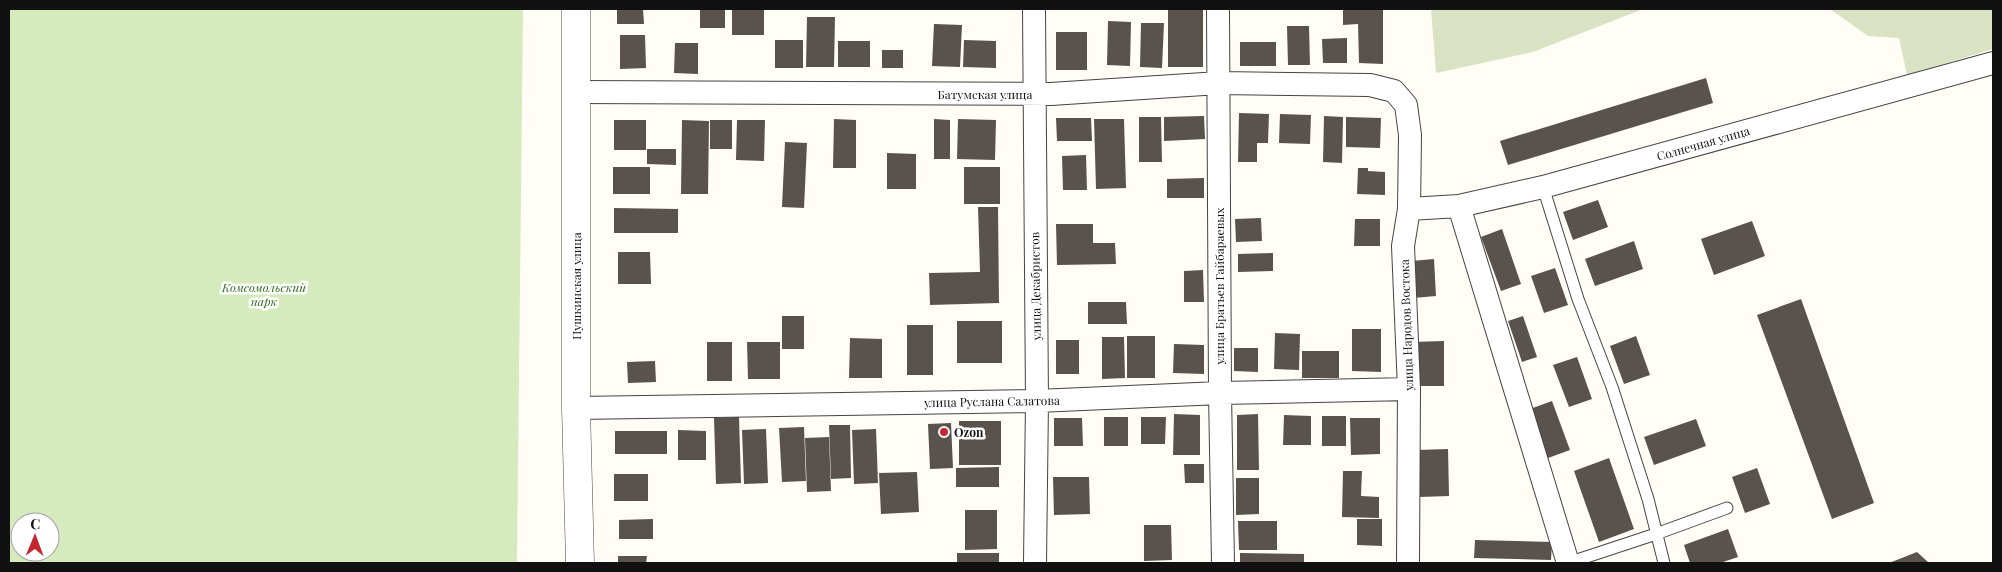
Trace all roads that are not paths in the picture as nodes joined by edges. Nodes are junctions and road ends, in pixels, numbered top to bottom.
1 (576, 9) edge
2 (1034, 9) edge
3 (1218, 9) edge
4 (1993, 63) edge
5 (1219, 83) junction
6 (1394, 91) joint
7 (575, 92) junction
8 (1033, 94) junction
9 (1543, 187) junction
10 (1459, 206) junction
11 (1410, 209) junction
12 (1409, 389) junction
13 (1220, 393) junction
14 (1037, 401) junction
15 (576, 408) junction
16 (1727, 508) dead end
17 (1656, 534) junction
18 (580, 563) edge
19 (1035, 563) edge
20 (1223, 563) edge
21 (1408, 563) edge
22 (1568, 563) edge
23 (1664, 563) edge

1 - 7 street, Пушкинская улица
2 - 8 street, улица Декабристов
3 - 5 street, улица Братьев Гайбараевых
4 - 9 street, Солнечная улица
5 - 6 street, Батумская улица
5 - 8 street, Батумская улица
5 - 13 street, улица Братьев Гайбараевых
6 - 11 street, улица Народов Востока
7 - 8 street, Батумская улица
7 - 15 street, Пушкинская улица
8 - 14 street, улица Декабристов
9 - 10 street, Солнечная улица
9 - 17 lane
10 - 11 street, Солнечная улица
10 - 22 street
11 - 12 street, улица Народов Востока
12 - 13 street, улица Руслана Салатова
12 - 21 street, улица Народов Востока
13 - 14 street, улица Руслана Салатова
13 - 20 street, улица Братьев Гайбараевых
14 - 15 street, улица Руслана Салатова
14 - 19 street, улица Декабристов
15 - 18 street, Пушкинская улица
16 - 17 lane
17 - 22 lane
17 - 23 lane

